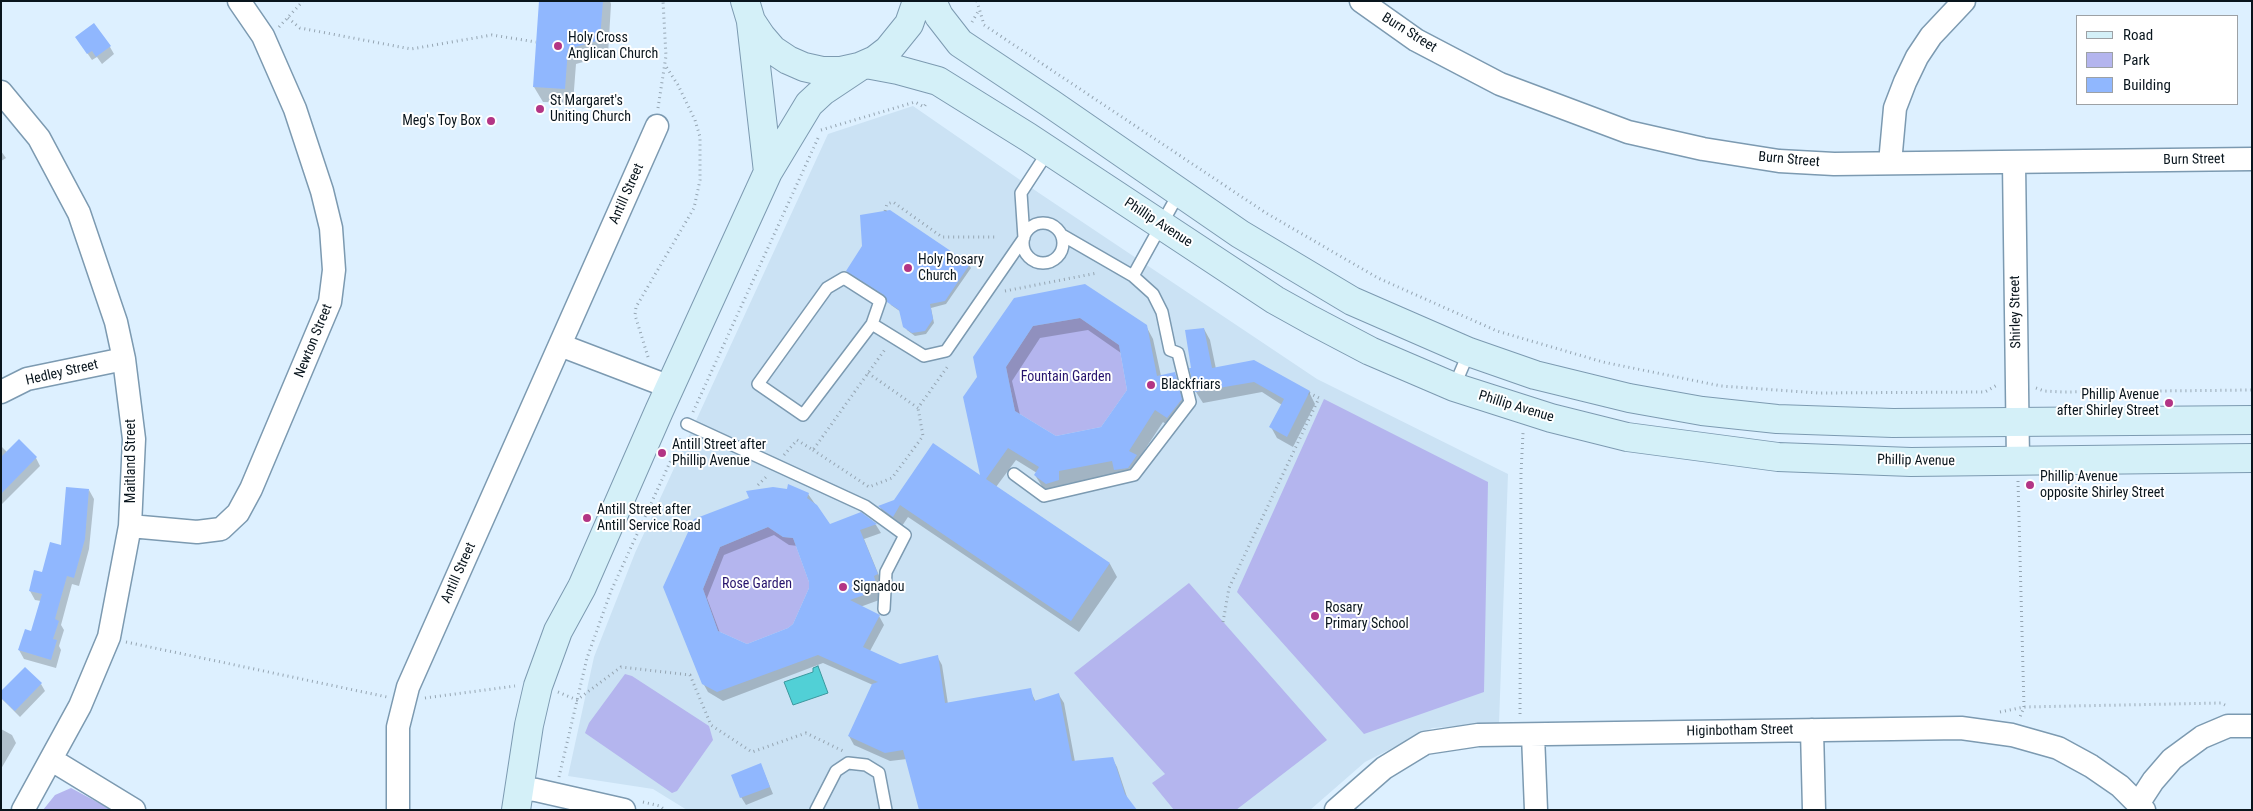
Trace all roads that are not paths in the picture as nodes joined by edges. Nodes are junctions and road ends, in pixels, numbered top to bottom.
1 (239, 1) edge
2 (917, 1) edge
3 (932, 1) edge
4 (1361, 1) edge
5 (1964, 1) edge
6 (747, 8) edge
7 (862, 65) junction
8 (1, 92) edge
9 (657, 126) road end
10 (1049, 150) junction
11 (2252, 159) edge
12 (1890, 163) junction
13 (2014, 163) junction
14 (768, 172) junction
15 (1180, 192) junction
16 (1161, 225) junction
17 (1062, 235) junction
18 (1024, 238) junction
19 (1132, 276) junction
20 (872, 324) junction
21 (560, 345) junction
22 (1469, 352) junction
23 (124, 359) junction
24 (670, 387) junction
25 (1454, 387) junction
26 (1, 392) edge
27 (2252, 420) edge
28 (2018, 422) junction
29 (687, 424) road end
30 (2252, 458) edge
31 (2018, 461) junction
32 (1014, 474) dead end
33 (130, 526) junction
34 (582, 588) junction
35 (884, 609) dead end
36 (2252, 726) edge
37 (1812, 730) junction
38 (1533, 735) junction
39 (52, 760) junction
40 (532, 798) edge
41 (2141, 807) edge
42 (23, 810) edge
43 (134, 810) edge
44 (398, 810) edge
45 (624, 810) edge
46 (816, 810) edge
47 (886, 810) edge
48 (1336, 810) edge
49 (1536, 810) edge
50 (1814, 810) edge

1 - 33 street, Newton Street
2 - 7 main road
3 - 15 main road
4 - 12 street, Burn Street
5 - 12 street
6 - 7 main road
6 - 14 main road
7 - 10 main road, Phillip Avenue
7 - 14 main road
8 - 23 street, Maitland Street
9 - 21 street, Antill Street
10 - 16 main road, Phillip Avenue
10 - 18 lane
11 - 13 street, Burn Street
12 - 13 street, Burn Street
13 - 28 street, Shirley Street
14 - 24 main road
15 - 16 lane
15 - 22 main road
16 - 19 lane
16 - 25 main road, Phillip Avenue
17 - 18 lane
17 - 18 lane
17 - 19 lane
18 - 20 lane
19 - 32 lane
20 - 20 lane
21 - 24 street
21 - 44 street, Antill Street
22 - 25 lane
22 - 28 main road
23 - 26 street, Hedley Street
23 - 33 street, Maitland Street
24 - 34 main road
25 - 31 main road, Phillip Avenue
27 - 28 main road
28 - 31 street, Shirley Street
29 - 35 lane
30 - 31 main road, Phillip Avenue
33 - 39 street, Maitland Street
34 - 40 main road
34 - 40 main road
36 - 41 street
37 - 38 street, Higinbotham Street
37 - 41 street, Higinbotham Street
37 - 50 street
38 - 48 street, Higinbotham Street
38 - 49 street
39 - 42 street, Maitland Street
39 - 43 street
40 - 45 street
46 - 47 lane

